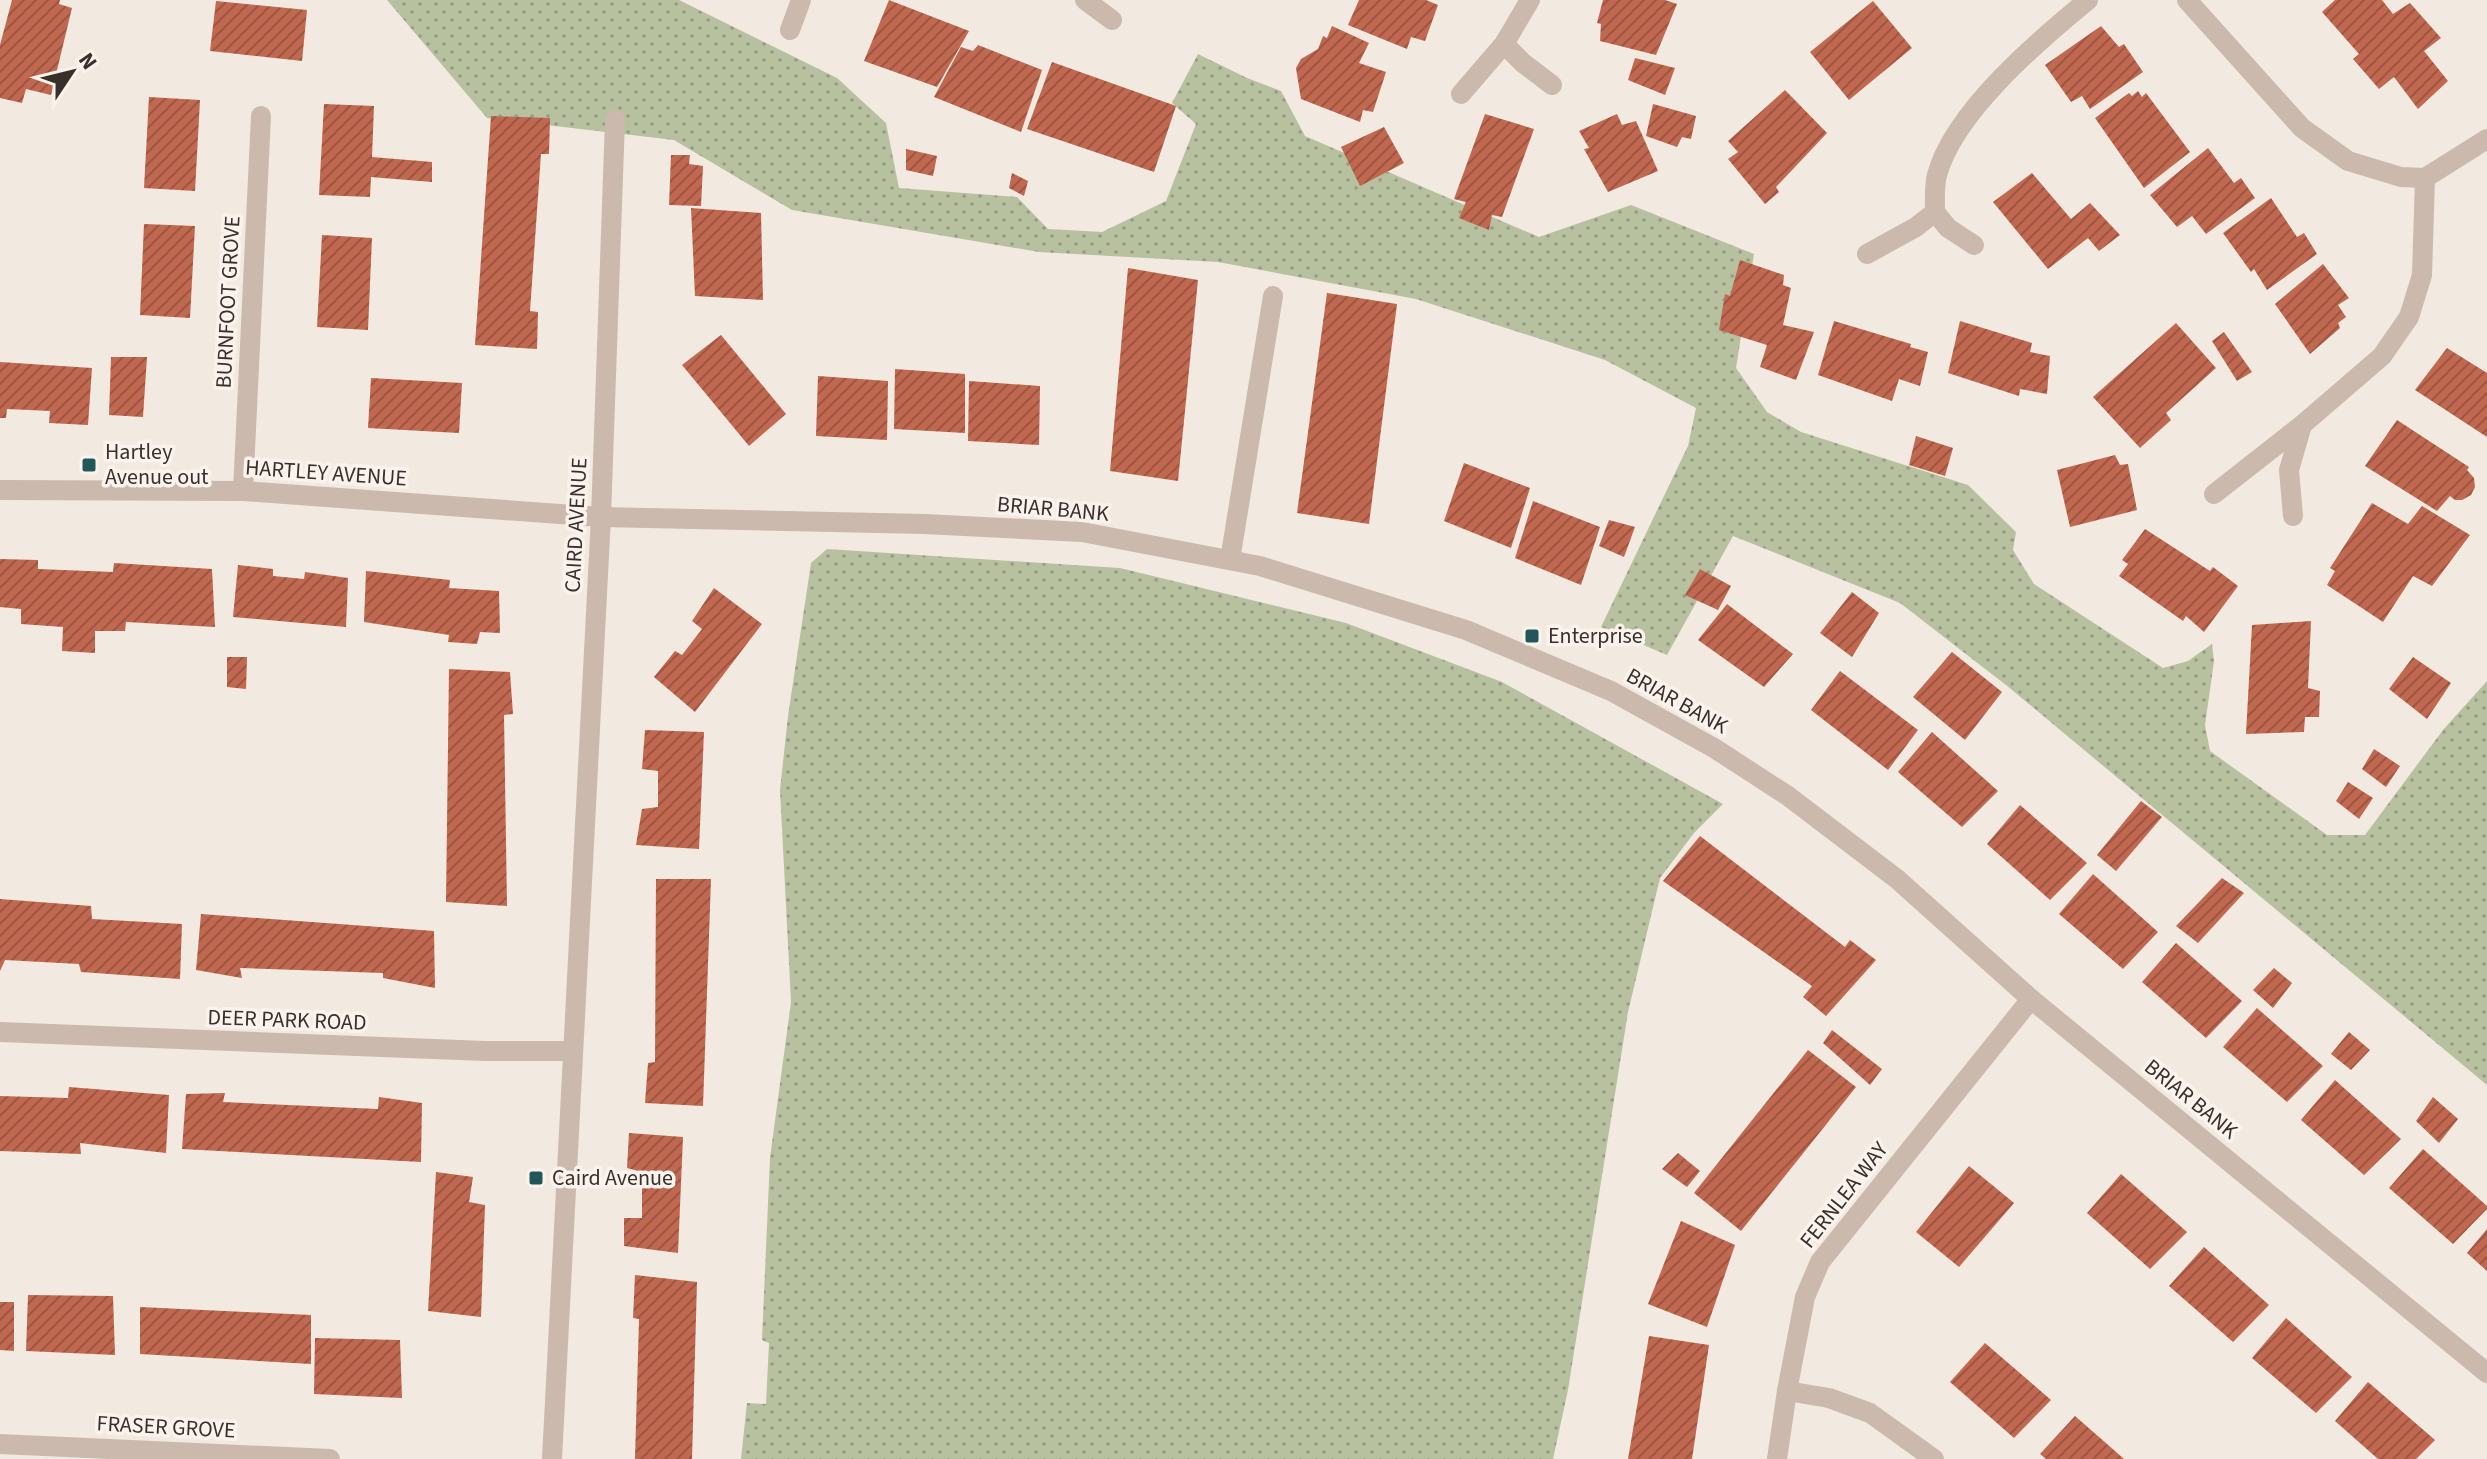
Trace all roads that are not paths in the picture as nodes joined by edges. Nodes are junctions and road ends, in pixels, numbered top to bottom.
1 (801, 0) edge
2 (1085, 0) edge
3 (1530, 0) edge
4 (2088, 0) edge
5 (2187, 0) edge
6 (1112, 20) dead end
7 (790, 30) dead end
8 (1504, 44) junction
9 (1552, 85) dead end
10 (1461, 94) dead end
11 (261, 116) dead end
12 (615, 120) dead end
13 (2487, 139) edge
14 (2425, 178) junction
15 (1935, 212) junction
16 (1974, 245) dead end
17 (1867, 254) dead end
18 (1273, 296) dead end
19 (2302, 425) junction
20 (0, 490) edge
21 (243, 491) junction
22 (2214, 494) dead end
23 (2293, 516) dead end
24 (601, 517) junction
25 (1230, 560) junction
26 (2031, 999) junction
27 (0, 1032) edge
28 (572, 1051) junction
29 (2487, 1373) edge
30 (1787, 1391) junction
31 (0, 1444) edge
32 (330, 1459) edge
33 (552, 1459) edge
34 (1777, 1459) edge
35 (1934, 1459) edge

1 - 7 street
2 - 6 street
3 - 8 street
4 - 15 street
5 - 14 street
8 - 9 street
8 - 10 street
11 - 21 street, BURNFOOT GROVE
12 - 24 street, CAIRD AVENUE
13 - 14 street
14 - 19 street
15 - 16 street
15 - 17 street
18 - 25 street
19 - 22 street
19 - 23 street
20 - 21 street, HARTLEY AVENUE
21 - 24 street, HARTLEY AVENUE
24 - 25 street, BRIAR BANK
24 - 28 street, CAIRD AVENUE
25 - 26 street, BRIAR BANK
26 - 29 street, BRIAR BANK
26 - 30 street, FERNLEA WAY
27 - 28 street, DEER PARK ROAD
28 - 33 street, CAIRD AVENUE
30 - 34 street, FERNLEA WAY
30 - 35 street
31 - 32 street, FRASER GROVE

